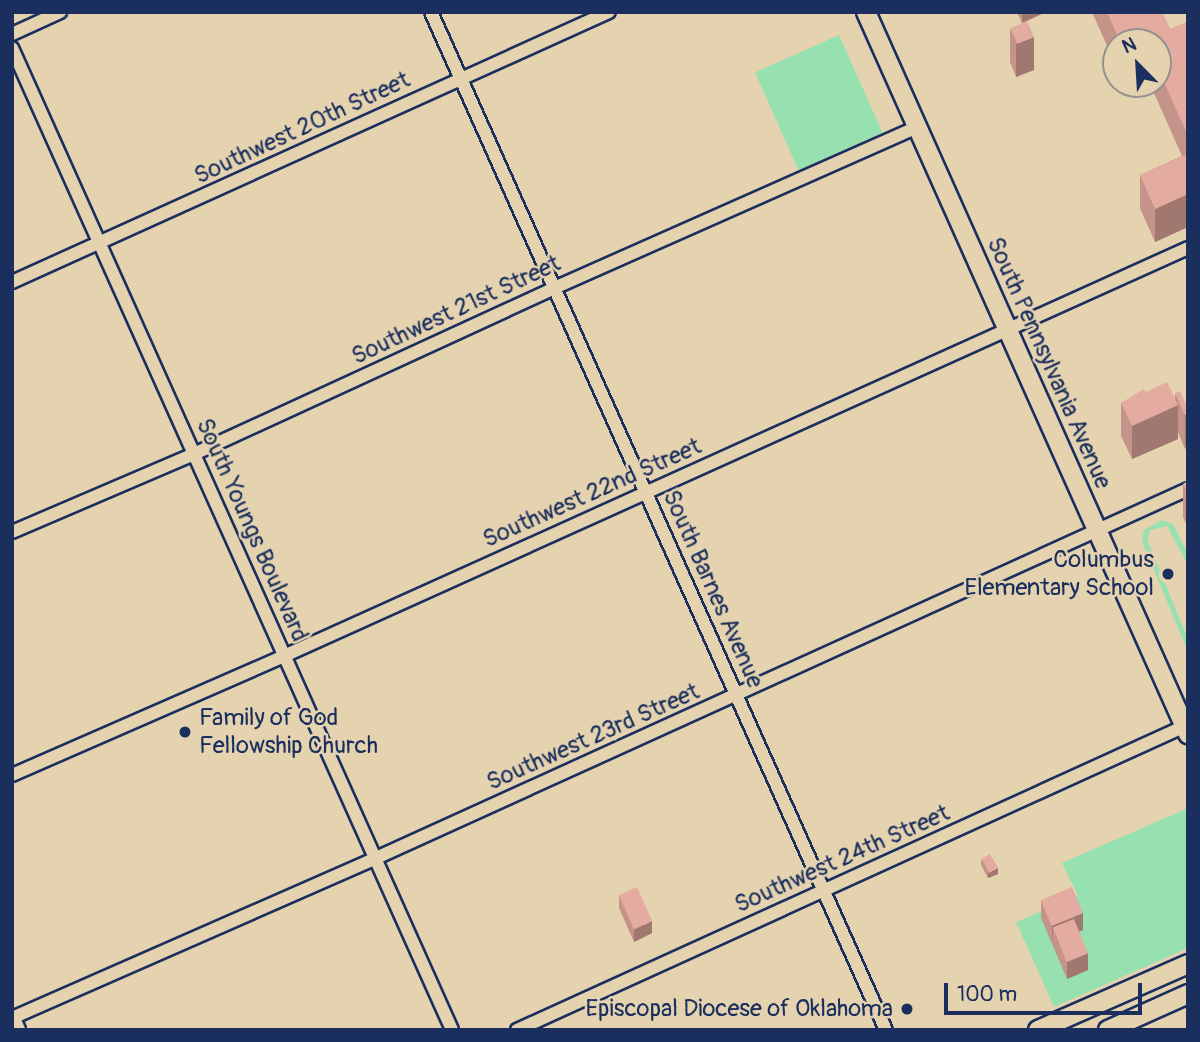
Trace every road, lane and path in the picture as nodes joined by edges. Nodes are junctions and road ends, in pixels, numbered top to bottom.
1 (60, 12) edge
2 (431, 12) edge
3 (609, 12) edge
4 (866, 12) edge
5 (12, 34) edge
6 (12, 48) edge
7 (461, 78) junction
8 (917, 127) junction
9 (100, 243) junction
10 (1188, 248) edge
11 (12, 282) edge
12 (554, 288) junction
13 (1007, 329) junction
14 (196, 453) junction
15 (1188, 489) edge
16 (647, 490) junction
17 (1097, 529) junction
18 (12, 532) edge
19 (284, 656) junction
20 (736, 695) junction
21 (1186, 730) edge
22 (12, 775) edge
23 (376, 858) junction
24 (824, 891) junction
25 (1188, 964) edge
26 (1188, 994) edge
27 (12, 1020) edge
28 (16, 1030) edge
29 (452, 1030) edge
30 (517, 1030) edge
31 (886, 1030) edge
32 (1038, 1030) edge
33 (1108, 1030) edge

1 - 5 street
2 - 7 street, South Barnes Avenue
3 - 7 street, Southwest 20th Street
4 - 8 main road, South Pennsylvania Avenue
6 - 9 street, South Youngs Boulevard
7 - 9 street, Southwest 20th Street
7 - 12 street, South Barnes Avenue
8 - 12 street, Southwest 21st Street
8 - 13 main road, South Pennsylvania Avenue
9 - 11 street, Southwest 20th Street
9 - 14 street, South Youngs Boulevard
10 - 13 street, Southwest 22nd Street
12 - 14 street, Southwest 21st Street
12 - 16 street, South Barnes Avenue
13 - 16 street, Southwest 22nd Street
13 - 17 main road, South Pennsylvania Avenue
14 - 18 street, Southwest 21st Street
14 - 19 street, South Youngs Boulevard
15 - 17 street, Southwest 23rd Street
16 - 19 street, Southwest 22nd Street
16 - 20 street, South Barnes Avenue
17 - 20 street, Southwest 23rd Street
17 - 21 main road, South Pennsylvania Avenue
19 - 22 street, Southwest 22nd Street
19 - 23 street, South Youngs Boulevard
20 - 23 street, Southwest 23rd Street
20 - 24 street, South Barnes Avenue
21 - 24 street, Southwest 24th Street
23 - 27 street, Southwest 23rd Street
23 - 29 street, South Youngs Boulevard
24 - 30 street, Southwest 24th Street
24 - 31 street, South Barnes Avenue
25 - 32 main road
26 - 33 main road
27 - 28 main road

